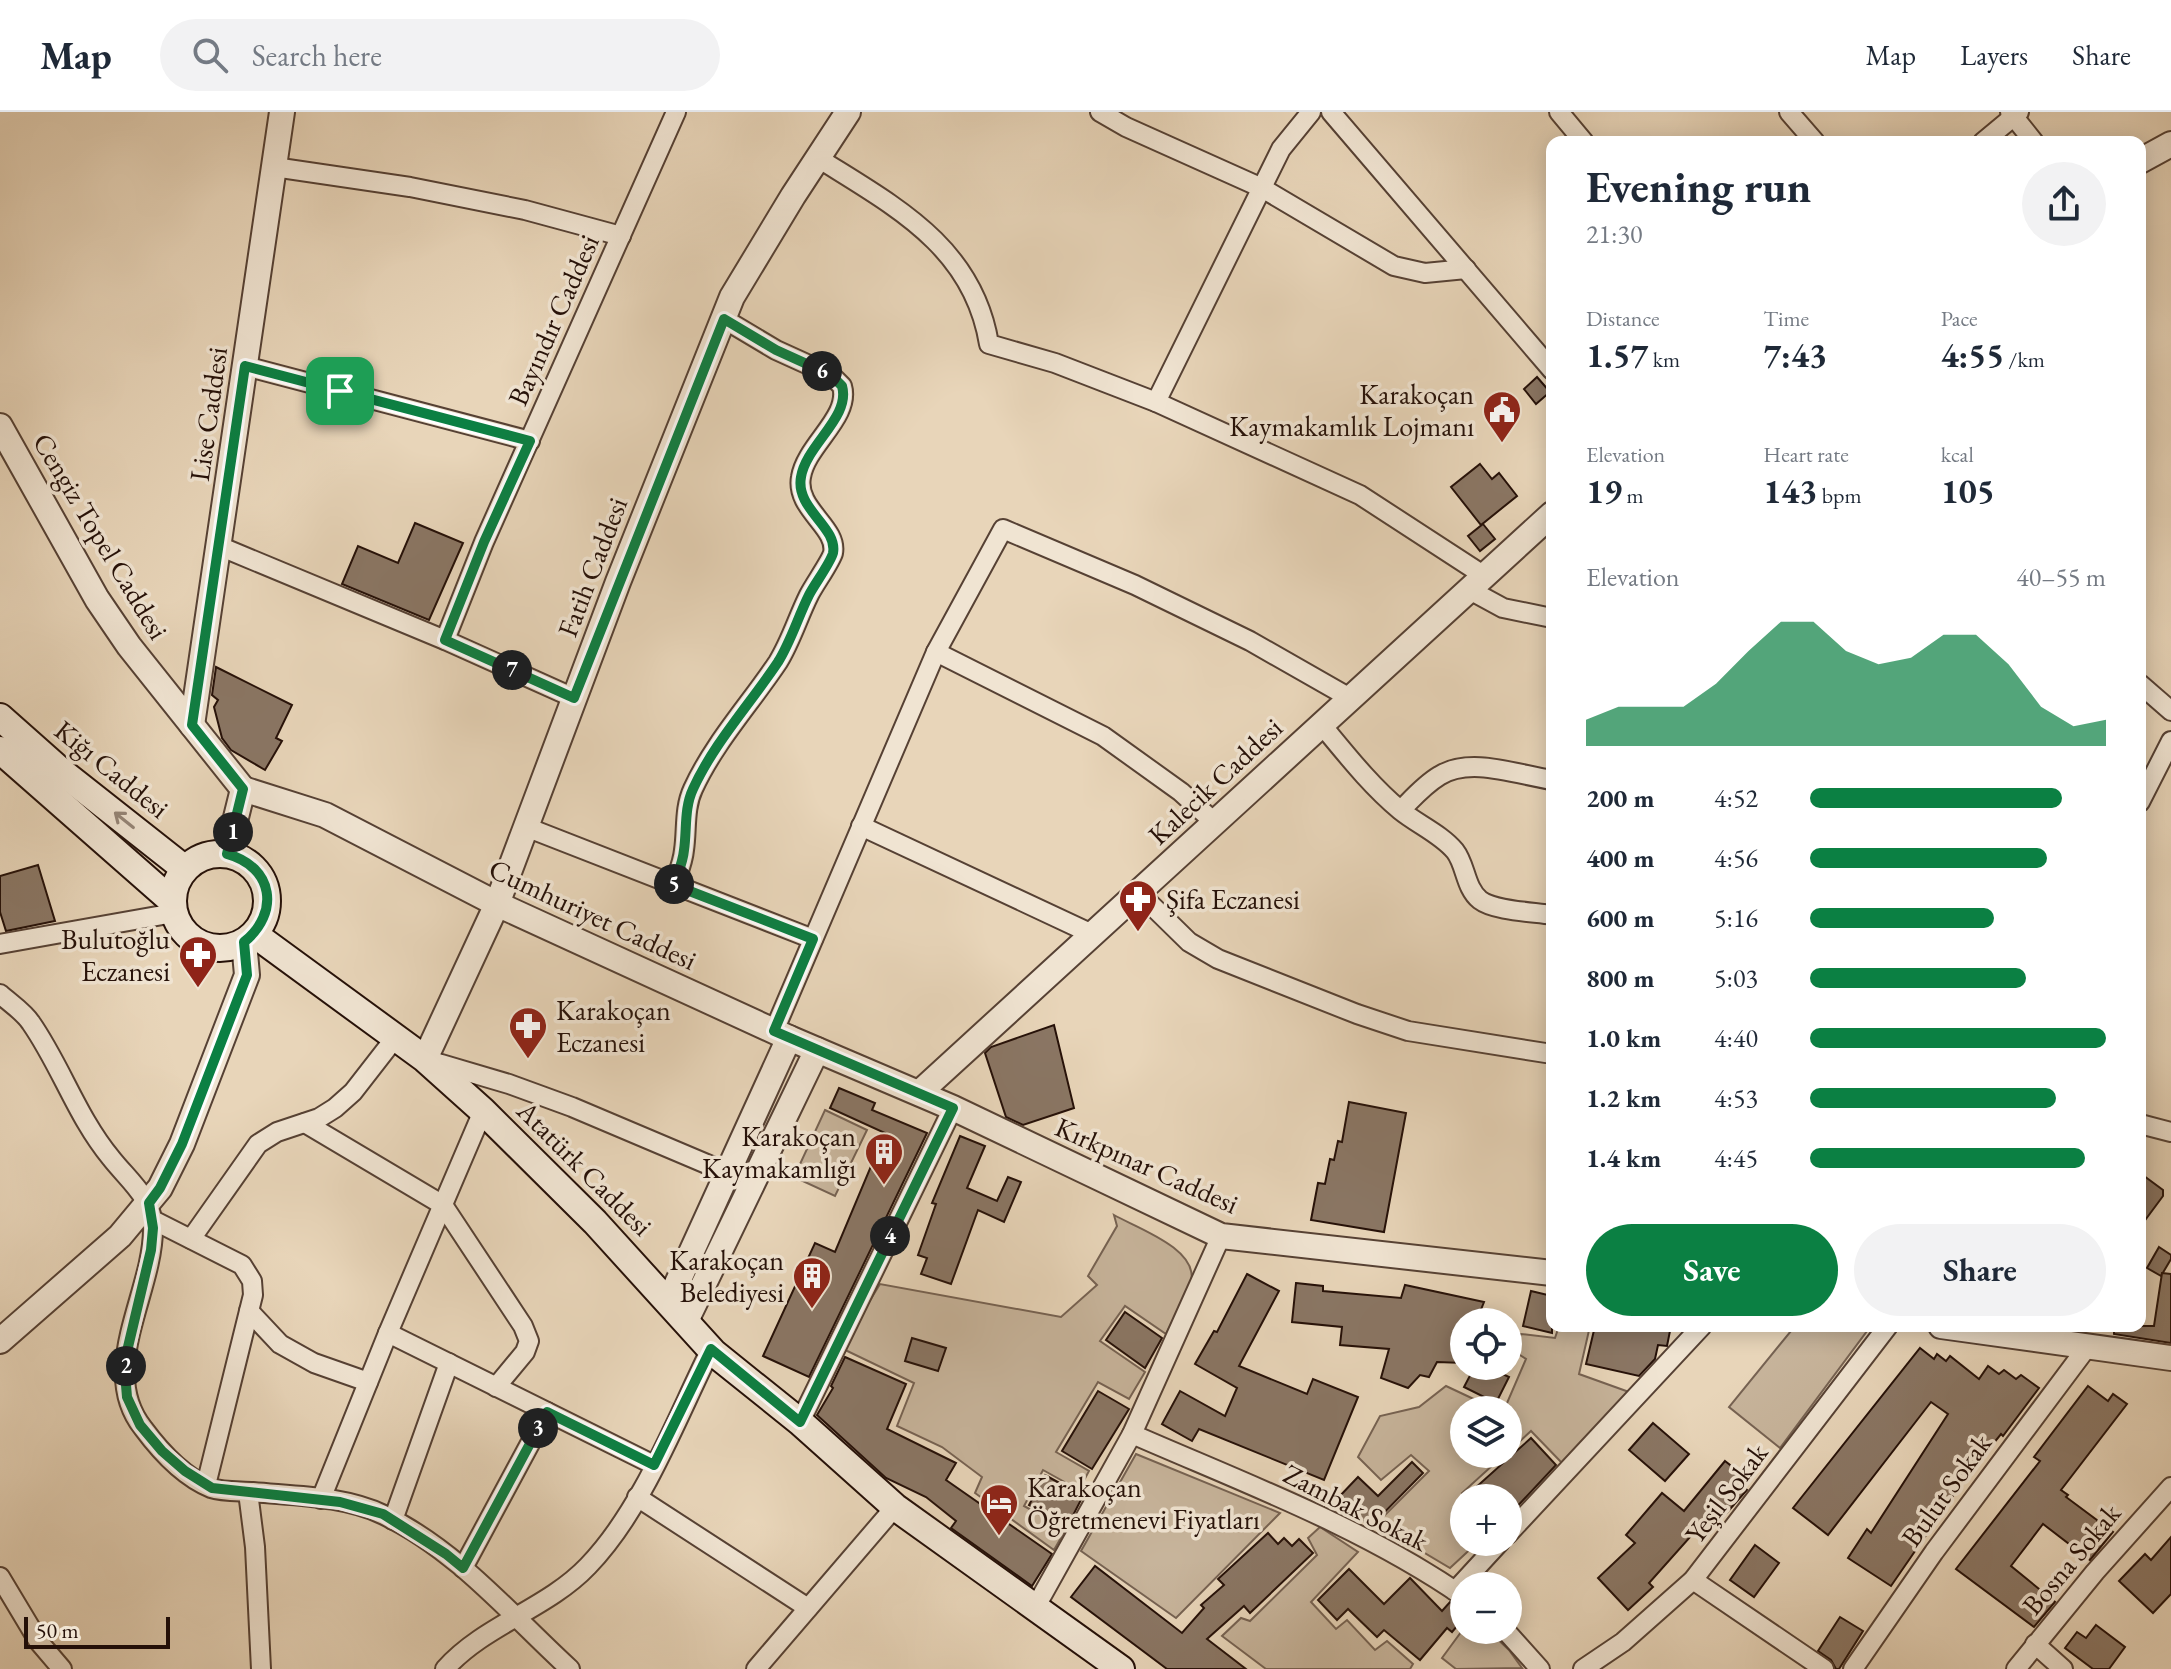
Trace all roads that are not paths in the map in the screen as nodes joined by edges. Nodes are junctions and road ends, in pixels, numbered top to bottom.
1 (282, 112) edge
2 (676, 112) edge
3 (848, 112) edge
4 (1100, 112) edge
5 (1311, 112) edge
6 (1559, 112) edge
7 (1789, 112) edge
8 (2014, 113) edge
9 (1336, 114) edge
10 (1579, 136) edge
11 (1810, 136) edge
12 (1989, 136) edge
13 (2030, 136) edge
14 (2171, 144) edge
15 (818, 158) junction
16 (2146, 158) edge
17 (274, 167) junction
18 (1262, 188) junction
19 (621, 236) junction
20 (1466, 269) junction
21 (724, 319) junction
22 (1546, 363) edge
23 (245, 366) junction
24 (1156, 402) junction
25 (0, 426) edge
26 (530, 441) junction
27 (1546, 519) edge
28 (219, 546) junction
29 (1476, 582) junction
30 (1546, 617) edge
31 (445, 640) junction
32 (936, 652) junction
33 (2146, 689) edge
34 (574, 698) junction
35 (1350, 698) junction
36 (2171, 711) edge
37 (0, 717) edge
38 (1321, 724) junction
39 (192, 725) junction
40 (2171, 741) edge
41 (0, 750) edge
42 (1546, 779) edge
43 (243, 789) junction
44 (2146, 790) edge
45 (1401, 810) junction
46 (1214, 822) junction
47 (861, 826) junction
48 (526, 827) junction
49 (227, 854) junction
50 (185, 869) junction
51 (674, 885) junction
52 (1138, 892) junction
53 (497, 904) junction
54 (174, 907) junction
55 (1546, 914) edge
56 (1092, 934) junction
57 (249, 938) junction
58 (813, 939) junction
59 (0, 944) edge
60 (0, 994) edge
61 (781, 1034) junction
62 (395, 1038) junction
63 (817, 1050) junction
64 (1546, 1053) edge
65 (425, 1059) junction
66 (919, 1093) junction
67 (953, 1108) junction
68 (483, 1111) junction
69 (305, 1123) junction
70 (2146, 1126) edge
71 (2171, 1132) edge
72 (728, 1173) junction
73 (443, 1205) junction
74 (150, 1211) junction
75 (1221, 1236) junction
76 (191, 1239) junction
77 (1546, 1272) edge
78 (669, 1301) junction
79 (249, 1311) junction
80 (686, 1321) junction
81 (1696, 1332) edge
82 (1883, 1332) edge
83 (1985, 1332) edge
84 (388, 1333) junction
85 (0, 1341) edge
86 (2088, 1346) junction
87 (711, 1349) junction
88 (2171, 1358) edge
89 (449, 1363) junction
90 (368, 1382) junction
91 (496, 1387) junction
92 (547, 1412) junction
93 (800, 1422) junction
94 (1132, 1434) junction
95 (654, 1465) junction
96 (206, 1485) junction
97 (2171, 1487) edge
98 (248, 1492) junction
99 (637, 1497) junction
100 (321, 1499) junction
101 (895, 1507) junction
102 (1522, 1519) edge
103 (393, 1520) junction
104 (1489, 1556) edge
105 (463, 1568) junction
106 (1477, 1572) edge
107 (0, 1577) edge
108 (1693, 1580) junction
109 (1450, 1588) edge
110 (808, 1608) junction
111 (1035, 1608) junction
112 (515, 1617) junction
113 (1518, 1644) edge
114 (2035, 1644) junction
115 (440, 1668) edge
116 (1117, 1668) edge
117 (62, 1669) edge
118 (261, 1669) edge
119 (570, 1669) edge
120 (756, 1669) edge
121 (1540, 1669) edge
122 (1583, 1669) edge
123 (1824, 1669) edge
124 (1853, 1669) edge
125 (2016, 1669) edge
126 (2063, 1669) edge

1 - 17 street, Lise Caddesi
2 - 19 street, Bayındır Caddesi
3 - 15 street, Fatih Caddesi
4 - 18 street
5 - 18 street
6 - 10 street
7 - 11 street
8 - 12 street
8 - 13 street
9 - 20 street
14 - 16 street
15 - 21 street, Fatih Caddesi
15 - 24 street
17 - 19 street
17 - 23 street, Lise Caddesi
18 - 20 street
18 - 24 street
19 - 26 street, Bayındır Caddesi
20 - 22 street
21 - 34 street, Fatih Caddesi
21 - 51 street
23 - 26 street
23 - 28 street, Lise Caddesi
24 - 29 street
25 - 39 street, Cengiz Topel Caddesi
26 - 31 street, Bayındır Caddesi
27 - 29 street, Kalecik Caddesi
28 - 31 street
28 - 39 street, Lise Caddesi
29 - 30 street
29 - 35 street, Kalecik Caddesi
31 - 34 street
32 - 35 street
32 - 46 street
32 - 47 street
33 - 36 street
34 - 48 street, Fatih Caddesi
35 - 38 street, Kalecik Caddesi
50 -> 37 main road, Kiğı Caddesi
38 - 45 street
38 - 46 street, Kalecik Caddesi
39 - 43 street, Cengiz Topel Caddesi
40 - 44 street
41 - 54 main road
42 - 45 street
43 - 49 street
43 - 53 street, Cumhuriyet Caddesi
45 - 55 street
46 - 52 street, Kalecik Caddesi
47 - 56 street
47 - 58 street
48 - 51 street
48 - 53 street, Fatih Caddesi
49 - 50 main road
49 - 57 main road
50 - 54 main road
51 - 58 street
52 - 56 street, Kalecik Caddesi
52 - 64 street
53 - 61 street, Cumhuriyet Caddesi
53 - 65 street, Fatih Caddesi
54 - 57 main road
54 - 59 street
56 - 66 street, Kalecik Caddesi
57 - 62 main road, Atatürk Caddesi
57 - 74 street
58 - 61 street
60 - 74 street
61 - 63 street, Cumhuriyet Caddesi
61 - 72 street
62 - 65 main road, Atatürk Caddesi
62 - 69 street
63 - 66 street, Cumhuriyet Caddesi
63 - 80 street
65 - 68 main road, Atatürk Caddesi
65 - 72 street
66 - 67 street, Kırkpınar Caddesi
67 - 75 street, Kırkpınar Caddesi
67 - 93 street
68 - 73 street
68 - 78 main road, Atatürk Caddesi
69 - 73 street
69 - 76 street
70 - 71 street
72 - 78 street
73 - 84 street
73 - 91 street
74 - 76 street
74 - 85 street
74 - 96 street
75 - 77 street, Kırkpınar Caddesi
75 - 94 street
76 - 79 street
78 - 80 main road, Atatürk Caddesi
79 - 90 street
79 - 96 street
80 - 87 main road, Atatürk Caddesi
81 - 102 street
82 - 108 street, Yeşil Sokak
83 - 86 street
84 - 89 street
84 - 90 street
86 - 88 street
86 - 124 street, Bulut Sokak
87 - 93 main road, Atatürk Caddesi
87 - 95 street
89 - 91 street
89 - 103 street
90 - 100 street
91 - 92 street
92 - 95 street
92 - 105 street
93 - 101 main road, Atatürk Caddesi
94 - 109 street, Zambak Sokak
94 - 111 street
95 - 99 street
96 - 98 street
97 - 114 street, Bosna Sokak
98 - 100 street
98 - 118 street
99 - 110 street
99 - 112 street
100 - 103 street
101 - 110 street
101 - 111 main road, Atatürk Caddesi
103 - 105 street
104 - 106 street
105 - 112 street
107 - 117 street
108 - 122 street, Yeşil Sokak
108 - 123 street
110 - 120 street
111 - 116 main road, Atatürk Caddesi
112 - 115 street
112 - 119 street
113 - 121 street
114 - 125 street, Bosna Sokak
114 - 126 street

